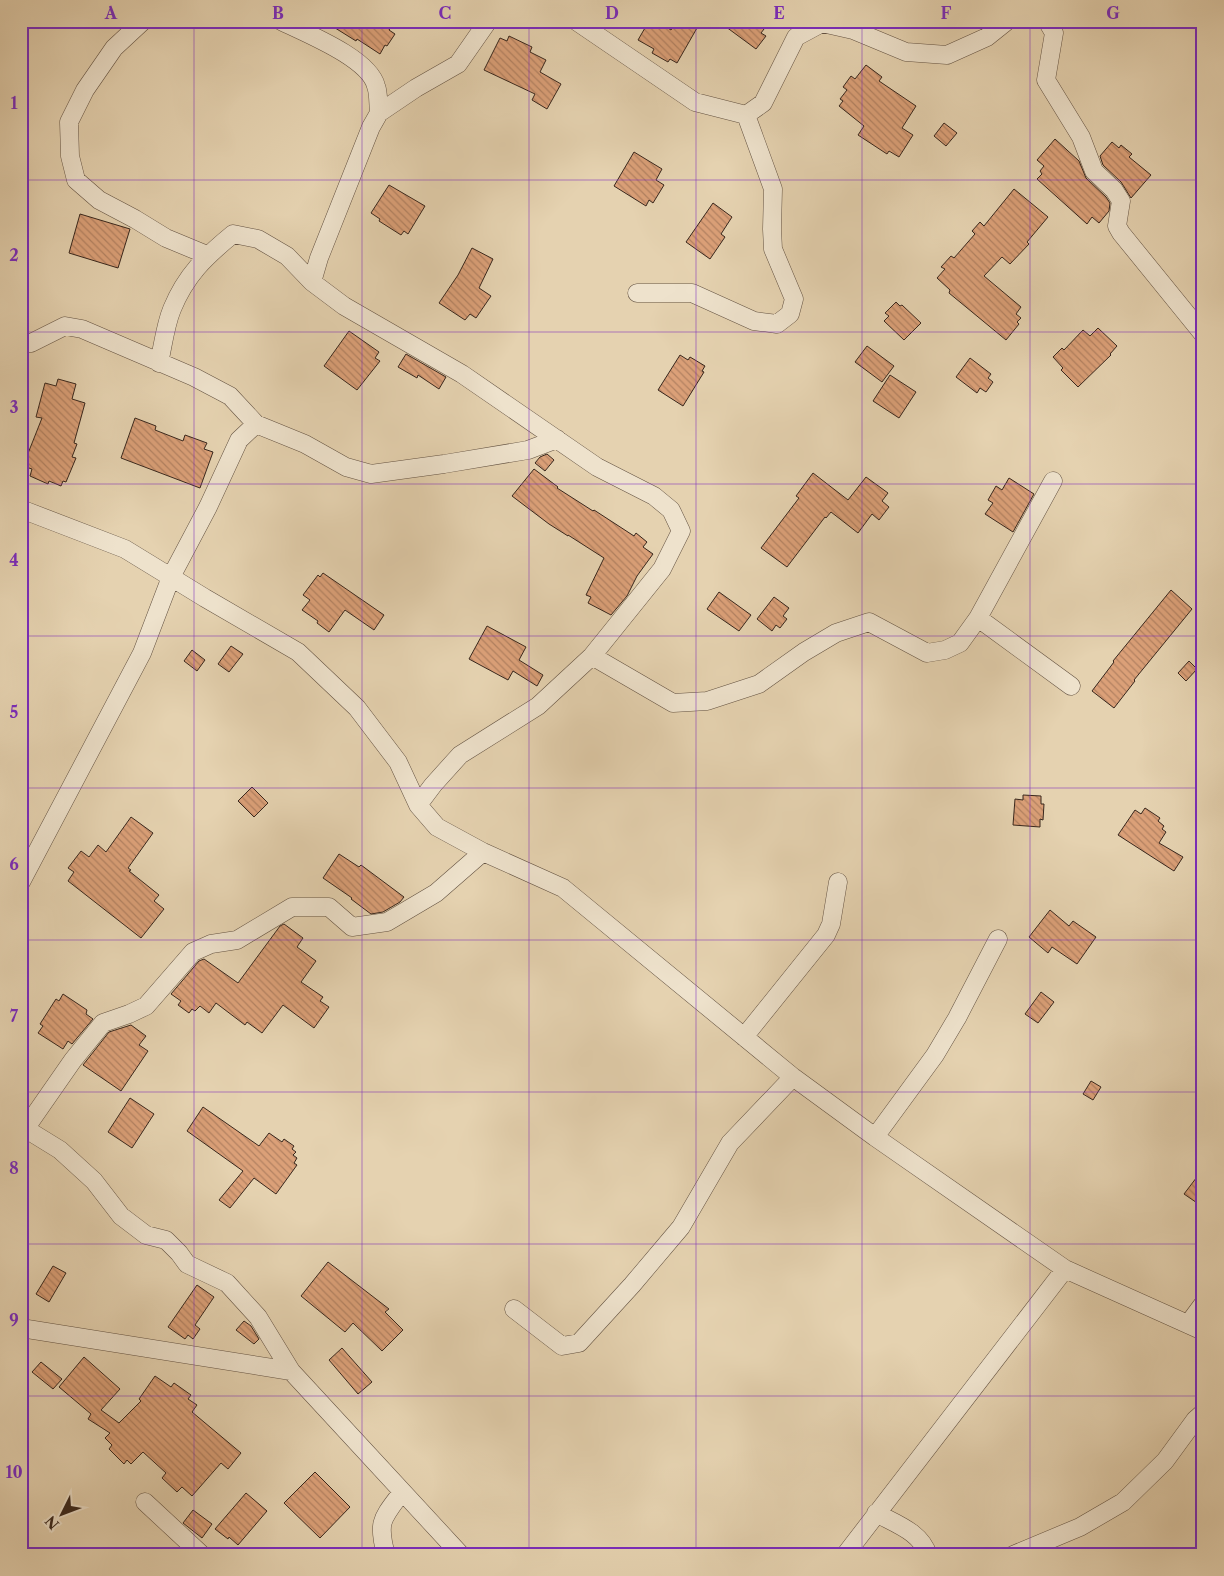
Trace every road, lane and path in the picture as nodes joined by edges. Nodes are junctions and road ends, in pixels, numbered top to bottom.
1 (143, 21) edge
2 (281, 21) edge
3 (488, 21) edge
4 (576, 21) edge
5 (1007, 21) edge
6 (1047, 21) edge
7 (379, 113) junction
8 (746, 115) junction
9 (206, 255) junction
10 (312, 282) junction
11 (637, 293) dead end
12 (1203, 334) edge
13 (21, 344) edge
14 (159, 363) junction
15 (256, 424) junction
16 (557, 439) junction
17 (1052, 481) dead end
18 (21, 509) edge
19 (171, 577) junction
20 (978, 618) junction
21 (592, 656) junction
22 (1071, 686) dead end
23 (418, 805) junction
24 (483, 852) junction
25 (21, 882) edge
26 (838, 882) dead end
27 (998, 939) dead end
28 (744, 1037) junction
29 (793, 1077) junction
30 (23, 1127) edge
31 (874, 1137) junction
32 (1065, 1270) junction
33 (1203, 1304) edge
34 (514, 1309) dead end
35 (1196, 1327) edge
36 (21, 1328) edge
37 (292, 1371) junction
38 (1203, 1413) edge
39 (402, 1492) junction
40 (144, 1502) dead end
41 (876, 1513) junction
42 (202, 1555) edge
43 (386, 1555) edge
44 (461, 1555) edge
45 (845, 1555) edge
46 (928, 1555) edge
47 (1013, 1555) edge

1 - 9 street
2 - 7 street
3 - 7 street
4 - 8 street
5 - 8 street
6 - 12 street
7 - 10 street
8 - 11 street
9 - 10 street
9 - 14 street
10 - 16 street
13 - 14 street
14 - 15 street
15 - 16 street
15 - 19 street
16 - 21 street
17 - 20 street
18 - 19 street
19 - 23 street
19 - 25 street
20 - 21 street
20 - 22 street
21 - 23 street
23 - 24 street
24 - 28 street
24 - 30 street
26 - 28 street
27 - 31 street
28 - 29 street
29 - 31 street
29 - 34 street
30 - 37 street
31 - 32 street
32 - 35 street
32 - 41 street
33 - 35 street
36 - 37 street
37 - 39 street
38 - 47 street
39 - 43 street
39 - 44 street
40 - 42 street
41 - 45 street
41 - 46 street

